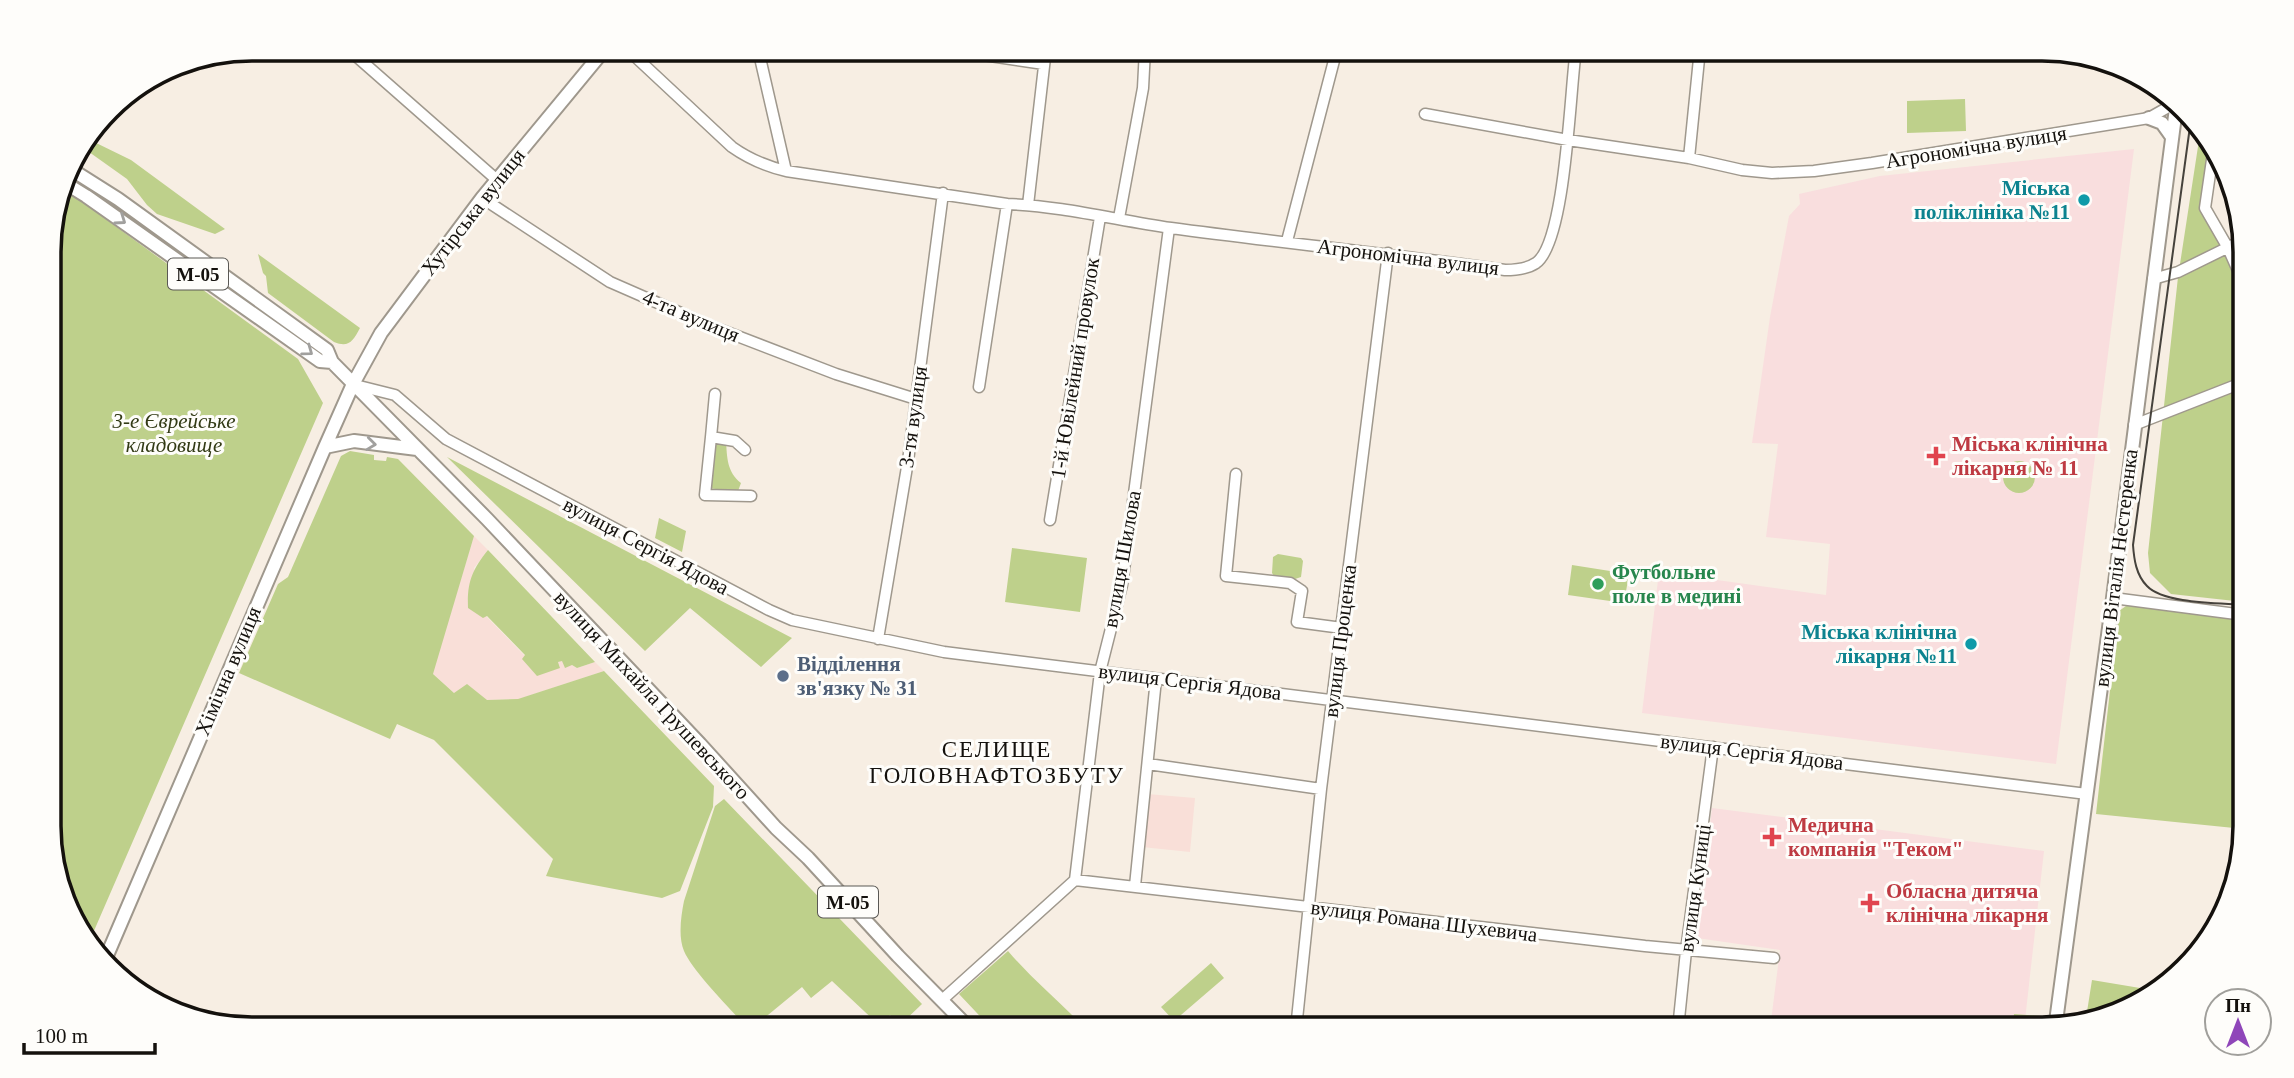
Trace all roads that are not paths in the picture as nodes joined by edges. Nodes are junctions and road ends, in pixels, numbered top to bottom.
1 (362, 61) edge
2 (595, 61) edge
3 (639, 61) edge
4 (761, 61) edge
5 (1025, 61) edge
6 (1045, 61) edge
7 (1144, 61) edge
8 (1334, 61) edge
9 (1574, 61) edge
10 (1699, 61) edge
11 (1045, 64) junction
12 (2168, 109) edge
13 (1425, 114) dead end
14 (2173, 114) edge
15 (2149, 118) junction
16 (2172, 137) junction
17 (1568, 140) junction
18 (1689, 158) junction
19 (2211, 165) edge
20 (786, 171) junction
21 (78, 174) edge
22 (497, 180) junction
23 (73, 188) edge
24 (943, 193) junction
25 (482, 198) junction
26 (1007, 204) junction
27 (1028, 205) junction
28 (1100, 217) junction
29 (1119, 218) junction
30 (1169, 228) junction
31 (1287, 241) junction
32 (2232, 246) edge
33 (2228, 248) junction
34 (1388, 253) junction
35 (2233, 259) edge
36 (2153, 278) junction
37 (332, 362) junction
38 (353, 384) junction
39 (2233, 386) edge
40 (979, 387) dead end
41 (715, 394) dead end
42 (916, 399) junction
43 (2134, 425) junction
44 (711, 437) junction
45 (325, 447) junction
46 (417, 449) junction
47 (745, 450) dead end
48 (1237, 474) dead end
49 (751, 496) dead end
50 (1051, 520) dead end
51 (2113, 598) junction
52 (2233, 614) edge
53 (1342, 628) junction
54 (878, 639) junction
55 (1100, 672) junction
56 (1156, 679) junction
57 (1333, 699) junction
58 (1713, 747) junction
59 (1148, 764) junction
60 (1321, 789) junction
61 (2087, 794) junction
62 (1074, 880) junction
63 (1135, 886) junction
64 (1308, 907) junction
65 (109, 951) edge
66 (1686, 951) junction
67 (1774, 958) dead end
68 (942, 1000) junction
69 (1297, 1016) edge
70 (1679, 1016) edge
71 (2057, 1016) edge
72 (958, 1017) edge

1 - 22 street
2 - 22 main road, Хутірська вулиця
3 - 20 street, Агрономічна вулиця
4 - 20 street
5 - 11 street
6 - 11 street
7 - 29 street
8 - 31 street
9 - 17 street
10 - 18 street
11 - 27 street
12 - 15 street, Агрономічна вулиця
13 - 17 street
14 - 16 main road, вулиця Віталія Нестеренка
15 - 16 main road
15 - 18 street, Агрономічна вулиця
16 - 36 main road, вулиця Віталія Нестеренка
17 - 18 street, Агрономічна вулиця
17 - 34 street, Агрономічна вулиця
19 - 33 street
20 - 24 street, Агрономічна вулиця
21 - 37 main road, М-05
22 - 25 main road, Хутірська вулиця
23 -> 37 main road, М-05
24 - 26 street, Агрономічна вулиця
24 - 42 street, 3-тя вулиця
25 - 38 main road, Хутірська вулиця
25 - 42 street, 4-та вулиця
26 - 27 street, Агрономічна вулиця
26 - 40 street
27 - 28 street, Агрономічна вулиця
28 - 29 street, Агрономічна вулиця
28 - 50 street, 1-й Ювілейний провулок
29 - 30 street, Агрономічна вулиця
30 - 31 street, Агрономічна вулиця
30 - 55 street, вулиця Шилова
31 - 34 street, Агрономічна вулиця
32 - 33 street
33 - 35 street
33 - 36 street
34 - 53 street, вулиця Проценка
36 - 43 main road, вулиця Віталія Нестеренка
37 - 38 main road, вулиця Михайла Грушевського / М-05
38 - 45 main road, Хімічна вулиця
38 - 46 main road, вулиця Михайла Грушевського / М-05
38 - 54 street, вулиця Сергія Ядова
39 - 43 street
41 - 44 street
42 - 54 street, 3-тя вулиця
43 - 51 main road, вулиця Віталія Нестеренка
44 - 47 street
44 - 49 street
45 -> 46 main road
45 - 65 main road, Хімічна вулиця
46 - 68 main road, вулиця Михайла Грушевського / М-05
48 - 53 street
51 - 52 street
51 - 61 main road, вулиця Віталія Нестеренка
53 - 57 street, вулиця Проценка
54 - 55 street, вулиця Сергія Ядова
55 - 56 street, вулиця Сергія Ядова
55 - 62 street, вулиця Шилова
56 - 57 street, вулиця Сергія Ядова
56 - 59 street
57 - 58 street, вулиця Сергія Ядова
57 - 60 street, вулиця Проценка
58 - 61 street, вулиця Сергія Ядова
58 - 66 street, вулиця Куниці
59 - 60 street
59 - 63 street
60 - 64 street, вулиця Проценка
61 - 71 main road, вулиця Віталія Нестеренка
62 - 63 street, вулиця Романа Шухевича
62 - 68 street
63 - 64 street, вулиця Романа Шухевича
64 - 66 street, вулиця Романа Шухевича
64 - 69 street, вулиця Проценка
66 - 67 street, вулиця Романа Шухевича
66 - 70 street, вулиця Куниці
68 - 72 main road, вулиця Михайла Грушевського / М-05

